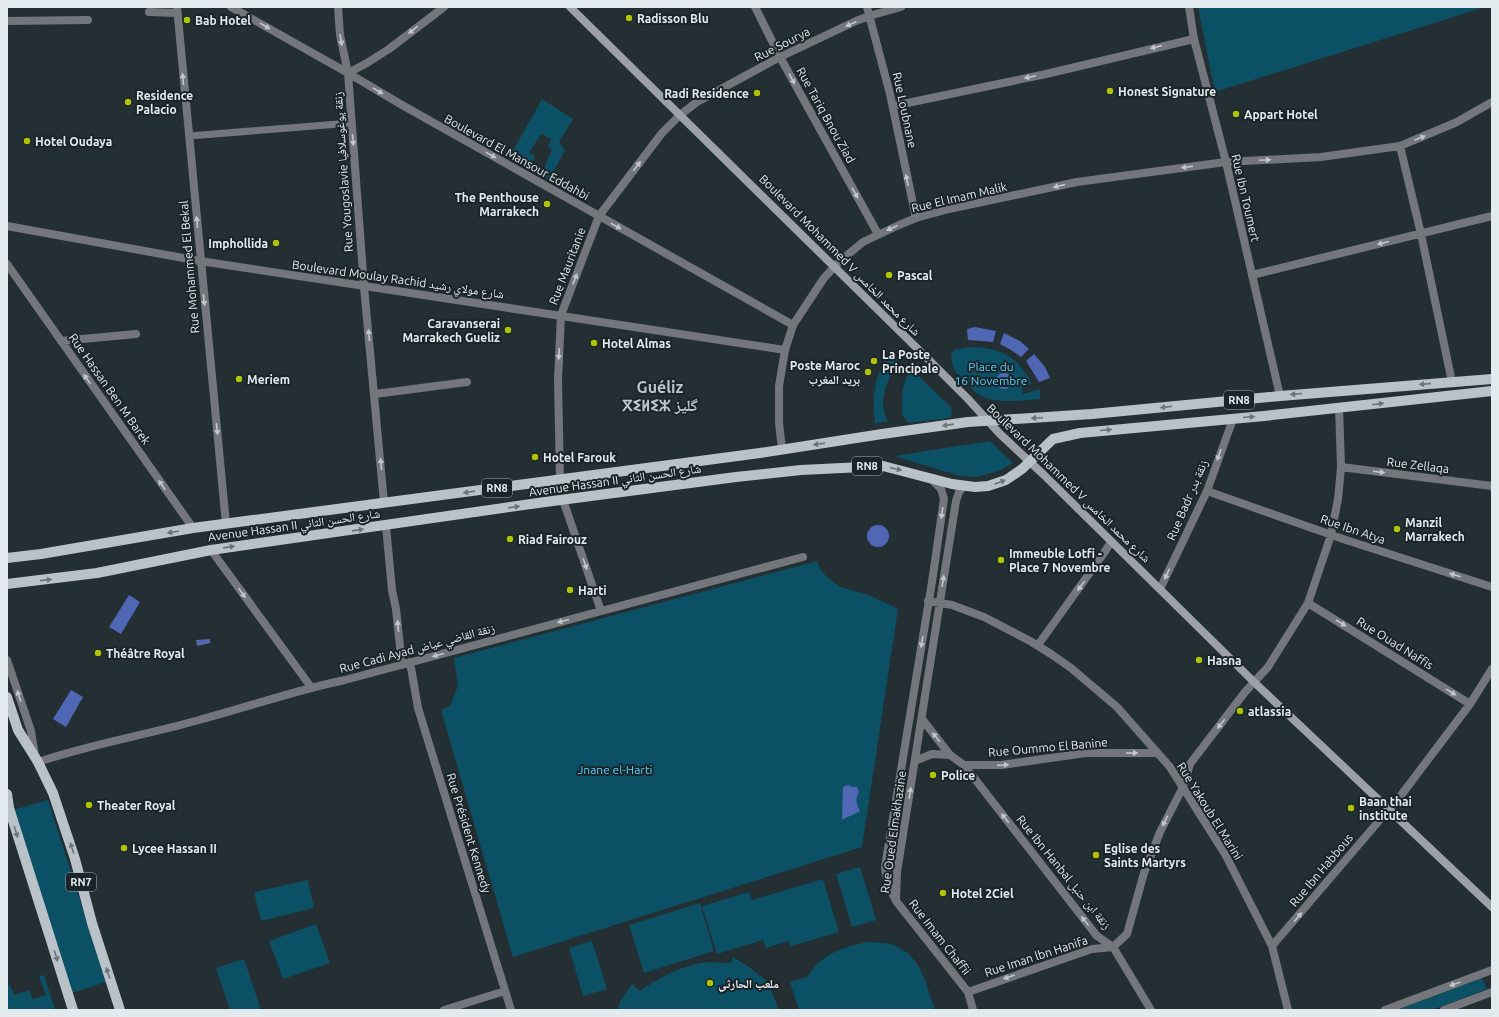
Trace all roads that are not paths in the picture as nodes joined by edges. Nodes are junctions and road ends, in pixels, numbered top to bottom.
1 (231, 7) edge
2 (338, 7) edge
3 (444, 7) edge
4 (570, 7) edge
5 (754, 7) edge
6 (867, 7) edge
7 (901, 7) edge
8 (1189, 7) edge
9 (177, 10) edge
10 (150, 12) dead end
11 (869, 16) junction
12 (88, 20) dead end
13 (7, 21) edge
14 (1194, 39) junction
15 (780, 57) junction
16 (348, 73) junction
17 (1492, 102) edge
18 (892, 106) junction
19 (680, 115) junction
20 (351, 123) junction
21 (189, 136) junction
22 (1400, 146) junction
23 (1226, 162) junction
24 (599, 216) junction
25 (1492, 216) edge
26 (916, 218) junction
27 (7, 226) edge
28 (878, 234) junction
29 (1421, 234) junction
30 (200, 261) junction
31 (7, 264) edge
32 (835, 267) junction
33 (1252, 275) junction
34 (364, 287) junction
35 (561, 315) junction
36 (794, 325) junction
37 (136, 334) dead end
38 (61, 341) junction
39 (785, 350) junction
40 (1492, 379) edge
41 (467, 382) dead end
42 (1452, 382) junction
43 (1492, 391) edge
44 (375, 394) junction
45 (1280, 396) junction
46 (1339, 408) junction
47 (1233, 419) junction
48 (987, 421) junction
49 (782, 449) junction
50 (1030, 462) junction
51 (1341, 467) junction
52 (931, 479) junction
53 (560, 480) junction
54 (964, 486) junction
55 (1492, 486) edge
56 (1207, 491) junction
57 (563, 500) junction
58 (384, 503) junction
59 (226, 524) junction
60 (386, 526) junction
61 (193, 528) junction
62 (1331, 535) junction
63 (1110, 542) junction
64 (211, 550) junction
65 (803, 557) dead end
66 (7, 558) edge
67 (7, 584) edge
68 (1492, 587) edge
69 (1160, 589) junction
70 (928, 601) junction
71 (940, 603) junction
72 (1308, 603) junction
73 (601, 611) junction
74 (1038, 645) junction
75 (7, 660) edge
76 (406, 664) junction
77 (1492, 669) edge
78 (1255, 683) junction
79 (311, 687) junction
80 (7, 697) edge
81 (1470, 704) junction
82 (922, 719) junction
83 (1157, 753) junction
84 (950, 755) junction
85 (36, 760) junction
86 (915, 761) junction
87 (964, 765) junction
88 (1183, 787) junction
89 (7, 794) edge
90 (1389, 810) junction
91 (896, 901) junction
92 (1491, 907) edge
93 (1272, 946) junction
94 (1113, 947) junction
95 (1492, 970) edge
96 (505, 991) junction
97 (968, 992) junction
98 (1492, 992) edge
99 (73, 1010) edge
100 (120, 1010) edge
101 (444, 1010) edge
102 (511, 1010) edge
103 (973, 1010) edge
104 (1151, 1010) edge
105 (1288, 1010) edge
106 (1385, 1010) edge
107 (1444, 1010) edge

1 -> 16 street, Boulevard El Mansour Eddahbi
2 -> 16 street, Rue Yougoslavie زنقة يوغوسلافيا
3 -> 16 street
4 - 19 main road, Boulevard Mohammed V شارع محمد الخامس
5 - 15 street, Rue Tariq Bnou Ziad
6 - 11 street, Rue Loubnane
7 - 11 street, Rue Sourya
8 - 14 street, Rue Ibn Toumert
9 - 10 street
21 -> 9 street, Rue Mohammed El Bekal
11 -> 15 street, Rue Sourya
11 - 18 street, Rue Loubnane
12 - 13 street
14 -> 18 street
14 - 23 street, Rue Ibn Toumert
15 - 19 street, Rue Sourya
15 -> 28 street, Rue Tariq Bnou Ziad
16 - 20 street, Rue Yougoslavie زنقة يوغوسلافيا
16 -> 24 street, Boulevard El Mansour Eddahbi
22 -> 17 street, Rue El Imam Malik
26 -> 18 street, Rue Loubnane
24 -> 19 street, Rue Mauritanie
19 - 32 main road, Boulevard Mohammed V شارع محمد الخامس
20 - 21 street
20 -> 34 street, Rue Yougoslavie زنقة يوغوسلافيا
30 -> 21 street, Rue Mohammed El Bekal
23 -> 22 street, Rue El Imam Malik
22 - 29 street
23 -> 26 street, Rue El Imam Malik
23 - 33 street, Rue Ibn Toumert
35 -> 24 street, Rue Mauritanie
24 -> 36 street, Boulevard El Mansour Eddahbi
25 - 29 street
26 -> 28 street, Rue El Imam Malik
27 - 30 street, Boulevard Moulay Rachid شارع مولاي رشيد
28 - 32 street, Rue El Imam Malik
29 -> 33 street
29 - 42 street
30 - 34 street, Boulevard Moulay Rachid شارع مولاي رشيد
30 -> 59 street, Rue Mohammed El Bekal
31 - 38 street, Rue Hassan Ben M Barek
32 - 36 street, Rue El Imam Malik
32 - 48 main road, Boulevard Mohammed V شارع محمد الخامس
33 - 45 street, Rue Ibn Toumert
34 - 35 street, Boulevard Moulay Rachid شارع مولاي رشيد
44 -> 34 street, Rue Yougoslavie زنقة يوغوسلافيا
35 - 39 street, Boulevard Moulay Rachid شارع مولاي رشيد
35 -> 53 street, Rue Mauritanie
36 - 39 street, Rue El Imam Malik
37 - 38 street
61 -> 38 street, Rue Hassan Ben M Barek
39 - 49 street, Rue El Imam Malik
40 - 42 main road, RN8
41 - 44 street
42 -> 45 main road, RN8
46 -> 43 main road, RN8
58 -> 44 street, Rue Yougoslavie زنقة يوغوسلافيا
45 -> 48 main road, RN8
47 -> 46 main road, RN8
46 - 51 street
50 -> 47 main road, RN8
47 -> 56 street, Rue Badr زنقة بدر
48 -> 49 main road, Avenue Hassan II شارع الحسن الثاني / RN8
48 - 50 main road, Boulevard Mohammed V شارع محمد الخامس
49 - 53 main road, Avenue Hassan II شارع الحسن الثاني / RN8
54 -> 50 main road, Avenue Hassan II شارع الحسن الثاني / RN8
50 - 63 main road, Boulevard Mohammed V شارع محمد الخامس
51 -> 55 street, Rue Zellaqa
51 - 62 street
52 - 54 main road, Avenue Hassan II شارع الحسن الثاني / RN8
57 -> 52 main road, Avenue Hassan II شارع الحسن الثاني / RN8
52 -> 70 street, Rue Oued Elmakhazine
53 -> 58 main road, Avenue Hassan II شارع الحسن الثاني / RN8
71 -> 54 street, Rue Oued Elmakhazine
56 - 62 street, Rue Ibn Atya
56 -> 69 street, Rue Badr زنقة بدر
60 -> 57 main road, Avenue Hassan II شارع الحسن الثاني / RN8
57 -> 73 street
58 - 59 main road, Avenue Hassan II شارع الحسن الثاني / RN8
59 - 61 main road, Avenue Hassan II شارع الحسن الثاني / RN8
64 -> 60 main road, Avenue Hassan II شارع الحسن الثاني / RN8
76 -> 60 street
61 -> 66 main road, Avenue Hassan II شارع الحسن الثاني / RN8
68 -> 62 street, Rue Ibn Atya
62 - 72 street
63 - 69 main road, Boulevard Mohammed V شارع محمد الخامس
63 -> 74 street
67 -> 64 main road, Avenue Hassan II شارع الحسن الثاني / RN8
64 -> 79 street
65 - 73 street, Rue Cadi Ayad زنقة القاضي عياض
69 - 78 main road, Boulevard Mohammed V شارع محمد الخامس
70 - 71 street, Rue Yakoub El Marini
70 -> 91 street, Rue Oued Elmakhazine
71 - 74 street, Rue Yakoub El Marini
71 - 82 street, Rue Oued Elmakhazine
72 - 78 street
72 -> 81 street, Rue Ouad Naffis
73 -> 76 street, Rue Cadi Ayad زنقة القاضي عياض
74 - 83 street, Rue Yakoub El Marini
85 -> 75 street
76 - 79 street, Rue Cadi Ayad زنقة القاضي عياض
76 - 96 street, Rue Président Kennedy
77 - 81 street, Rue Ibn Habbous
78 -> 88 street
78 - 90 main road, Boulevard Mohammed V شارع محمد الخامس
79 - 85 street, Rue Cadi Ayad زنقة القاضي عياض
80 - 85 main road, RN7
81 - 90 street, Rue Ibn Habbous
84 -> 82 street, Rue Ibn Hanbal زنقة ابن حنبل
82 - 86 street, Rue Oued Elmakhazine
87 -> 83 street, Rue Oummo El Banine
83 - 88 street, Rue Yakoub El Marini
84 - 86 street
84 - 87 street, Rue Ibn Hanbal زنقة ابن حنبل
100 -> 85 main road, RN7
91 -> 86 street, Rue Oued Elmakhazine
94 -> 87 street, Rue Ibn Hanbal زنقة ابن حنبل
88 - 93 street, Rue Yakoub El Marini
88 -> 94 street
89 -> 99 main road
90 - 92 main road, Boulevard Mohammed V شارع محمد الخامس
93 -> 90 street, Rue Ibn Habbous
91 - 97 street, Rue Imam Chaffii
93 - 105 street, Rue Yakoub El Marini
94 -> 97 street, Rue Iman lbn Hanifa
94 - 104 street, Rue Ibn Hanbal زنقة ابن حنبل
95 -> 106 street
96 - 101 street
96 - 102 street, Rue Président Kennedy
97 - 103 street, Rue Imam Chaffii
98 - 107 street

